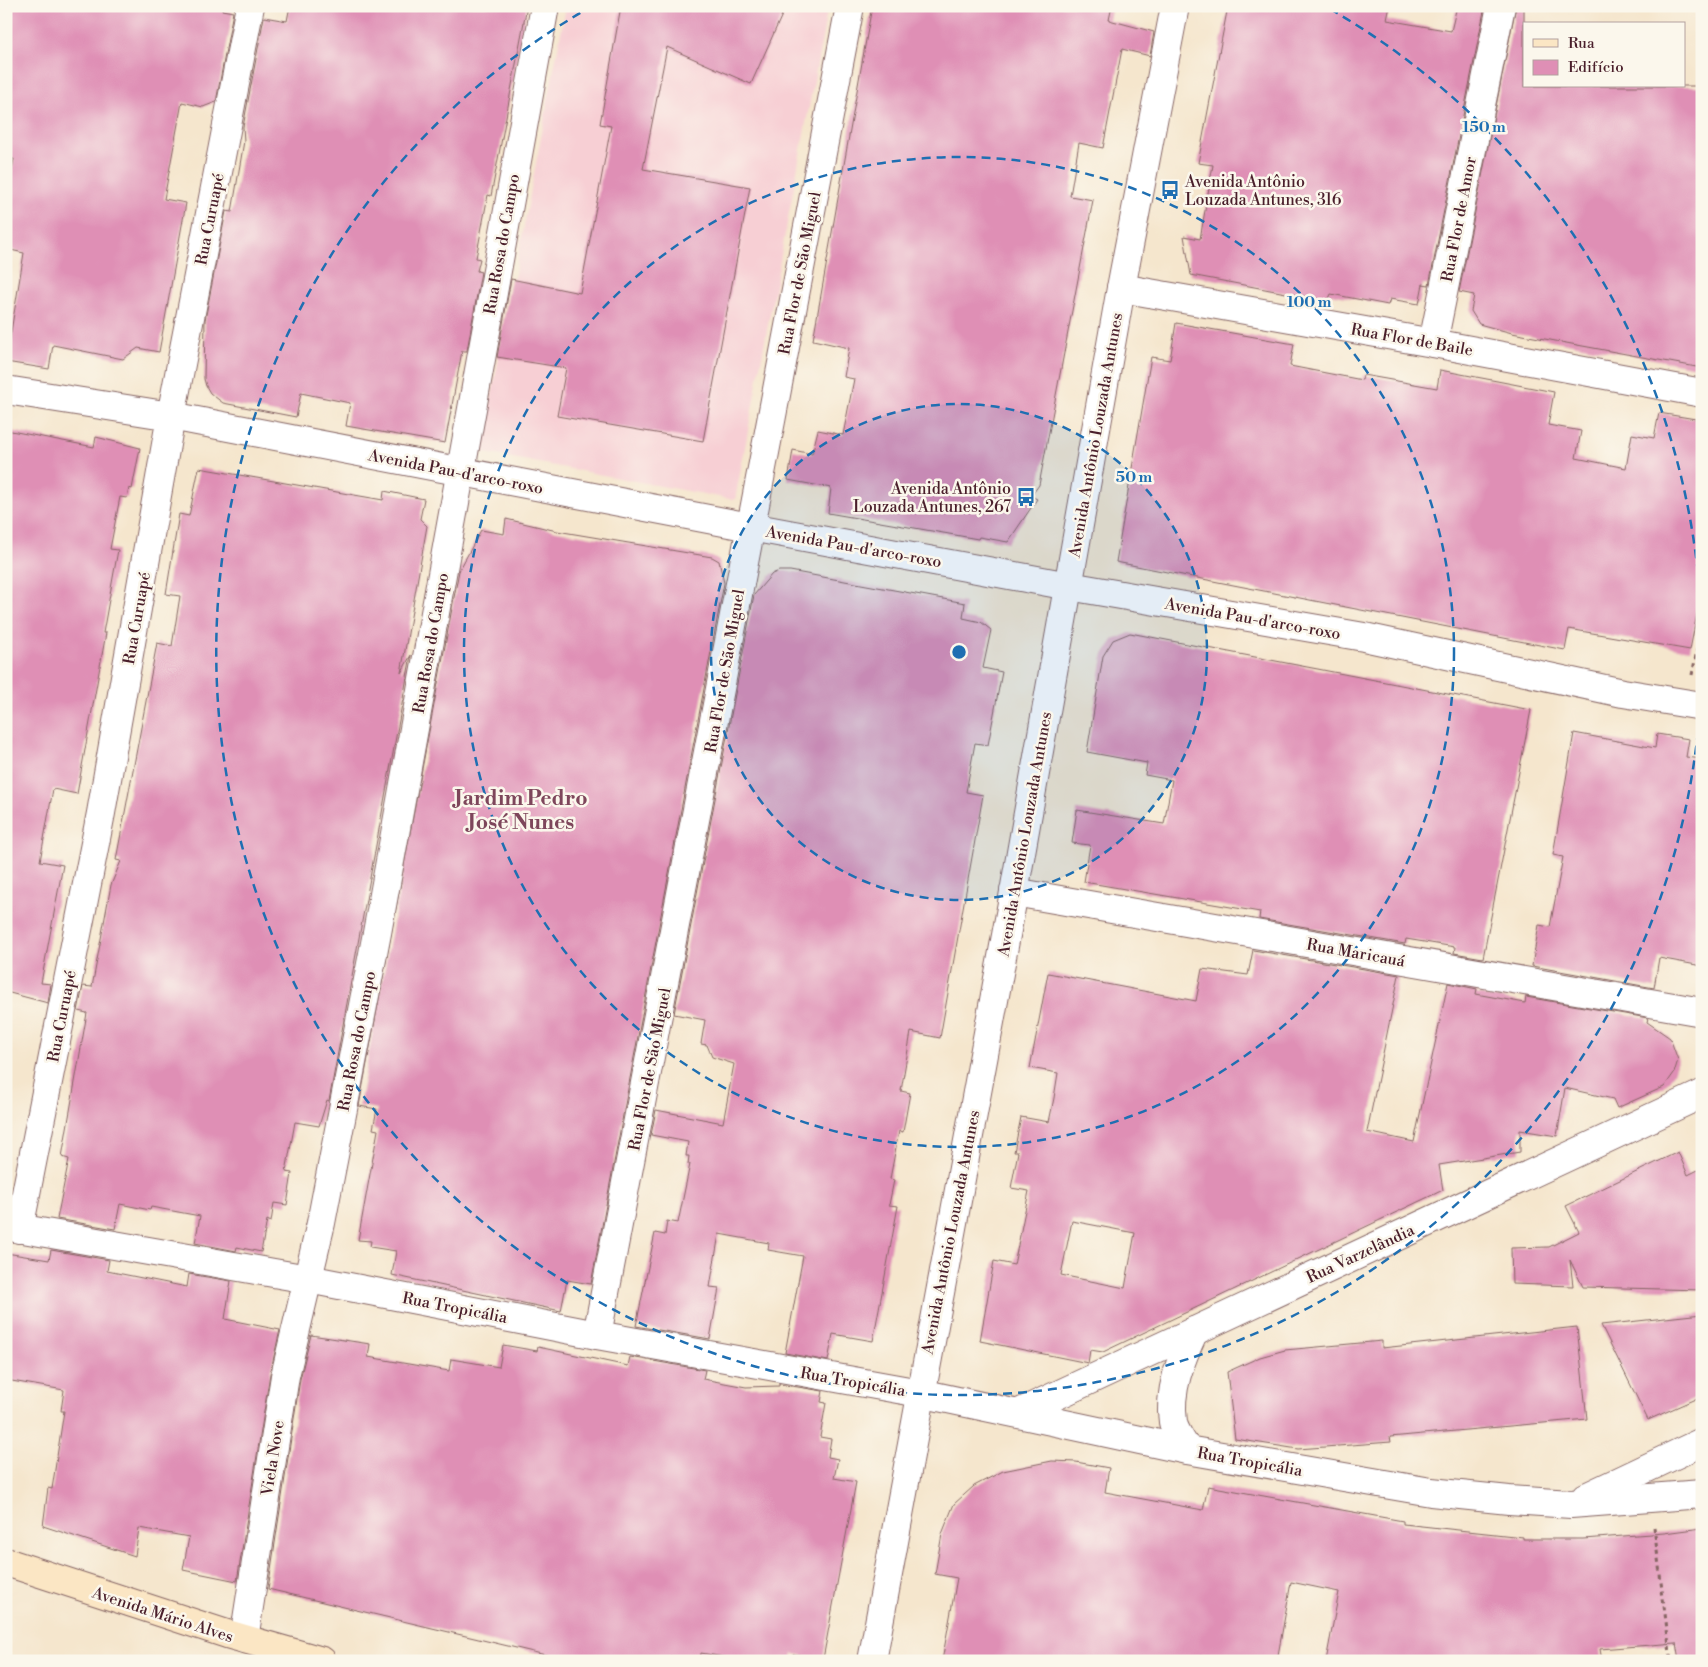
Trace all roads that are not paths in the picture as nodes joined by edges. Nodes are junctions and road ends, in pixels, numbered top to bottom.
1 (250, 6) edge
2 (545, 6) edge
3 (850, 6) edge
4 (1175, 6) edge
5 (1500, 6) edge
6 (1121, 288) junction
7 (1433, 342) junction
8 (6, 390) edge
9 (1702, 393) edge
10 (171, 416) junction
11 (461, 473) junction
12 (750, 527) junction
13 (1069, 586) junction
14 (1694, 705) edge
15 (1014, 892) junction
16 (1700, 1013) edge
17 (1702, 1094) edge
18 (13, 1227) edge
19 (308, 1279) junction
20 (1194, 1331) junction
21 (597, 1335) junction
22 (920, 1393) junction
23 (1019, 1412) junction
24 (1702, 1442) edge
25 (1188, 1450) junction
26 (1702, 1494) edge
27 (1571, 1504) junction
28 (6, 1562) edge
29 (244, 1640) junction
30 (322, 1661) edge
31 (872, 1661) edge

1 - 10 street, Rua Curuapé
2 - 11 street, Rua Rosa do Campo
3 - 12 street, Rua Flor de São Miguel
4 - 6 street, Avenida Antônio Louzada Antunes
5 - 7 street, Rua Flor de Amor
6 - 7 street, Rua Flor de Baile
6 - 13 street, Avenida Antônio Louzada Antunes
7 - 9 street, Rua Flor de Baile
8 - 10 street, Avenida Pau-d'arco-roxo
10 - 11 street, Avenida Pau-d'arco-roxo
10 - 18 street, Rua Curuapé
11 - 12 street, Avenida Pau-d'arco-roxo
11 - 19 street, Rua Rosa do Campo
12 - 13 street, Avenida Pau-d'arco-roxo
12 - 21 street, Rua Flor de São Miguel
13 - 14 street, Avenida Pau-d'arco-roxo
13 - 15 street, Avenida Antônio Louzada Antunes
15 - 16 street, Rua Maricauá
15 - 22 street, Avenida Antônio Louzada Antunes
17 - 20 street, Rua Varzelândia
18 - 19 street, Rua Tropicália
19 - 21 street, Rua Tropicália
19 - 29 street, Viela Nove
20 - 23 street, Rua Varzelândia
20 - 25 street
21 - 22 street, Rua Tropicália
22 - 23 street, Rua Tropicália
22 - 31 street, Avenida Antônio Louzada Antunes
23 - 25 street, Rua Tropicália
24 - 27 street
25 - 27 street, Rua Tropicália
26 - 27 street, Rua Tropicália
28 - 29 street, Avenida Mário Alves
29 - 30 street, Avenida Mário Alves

